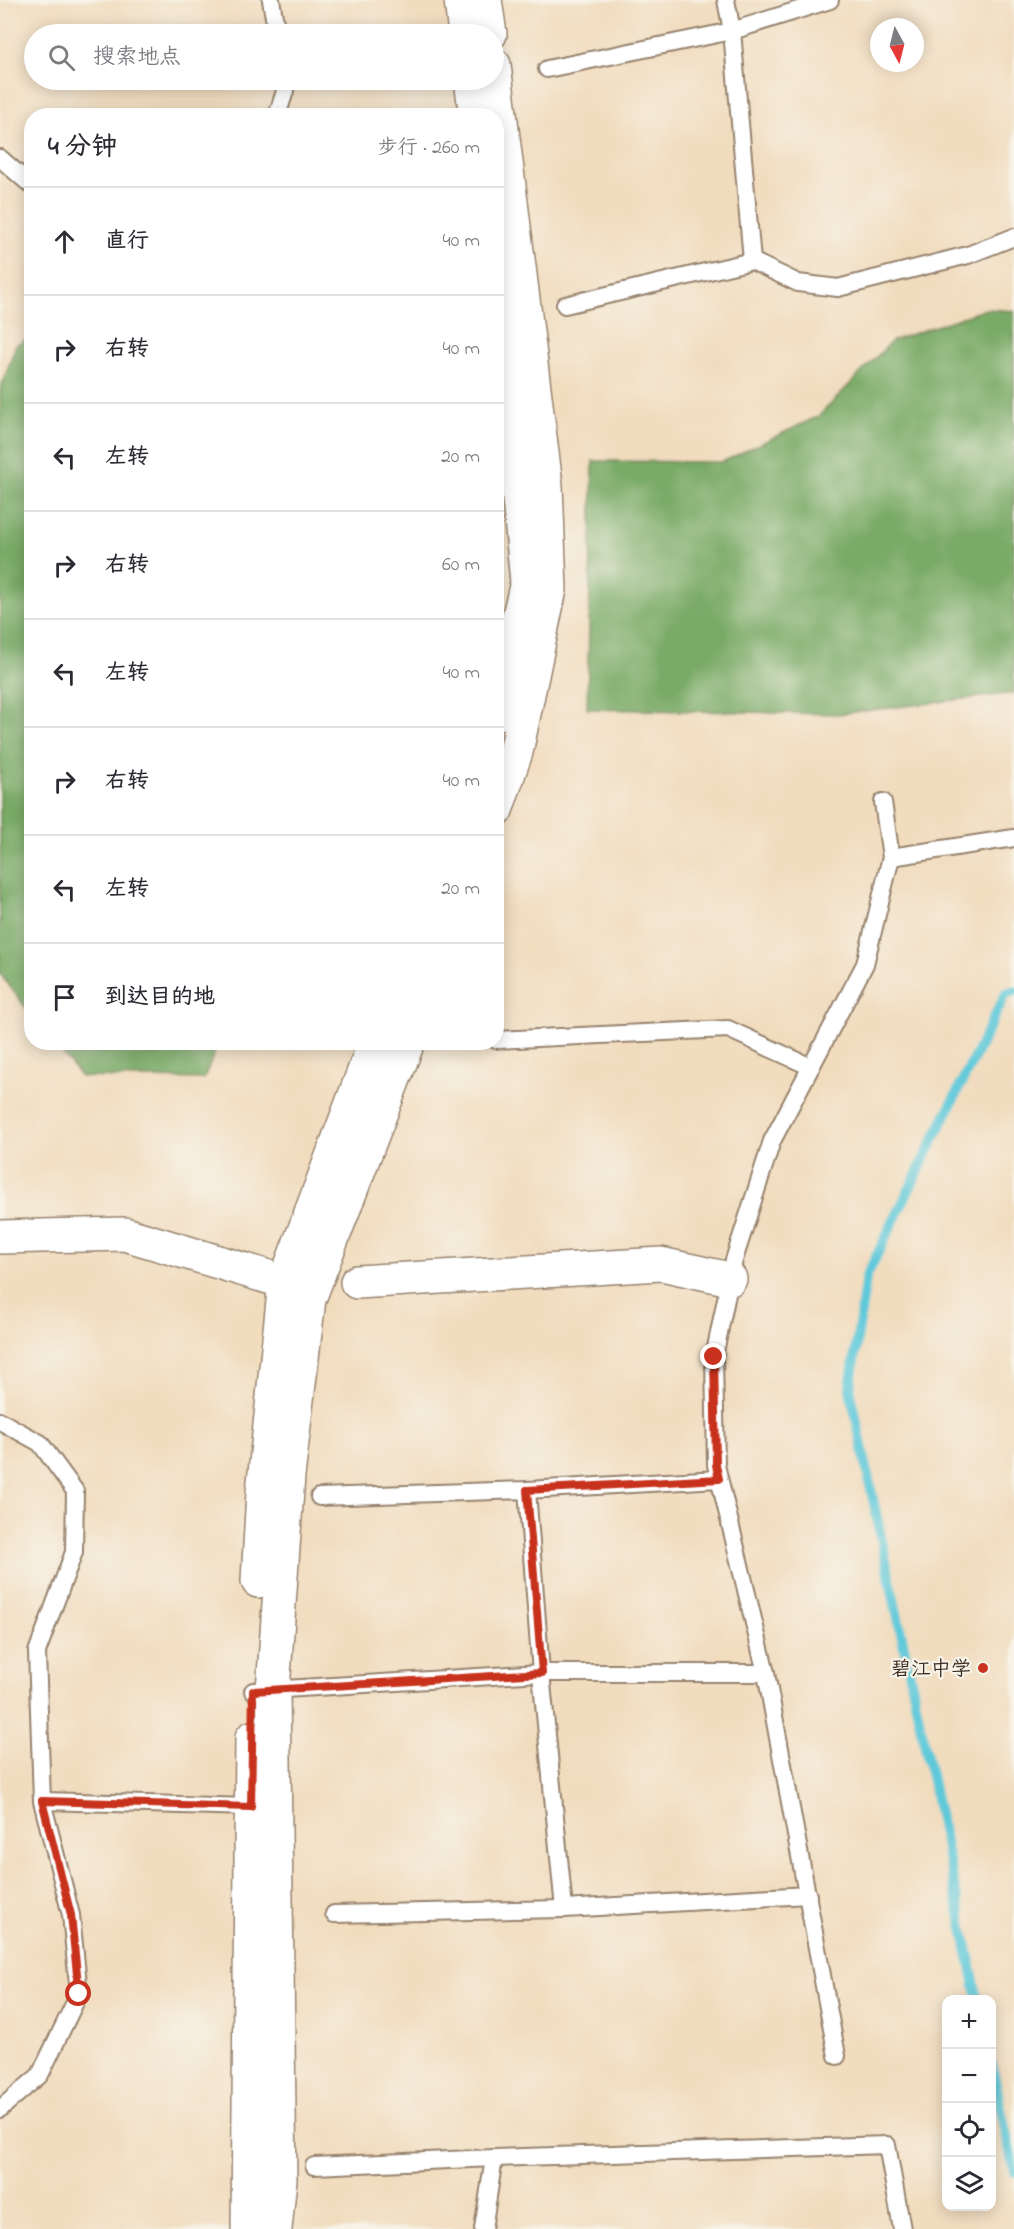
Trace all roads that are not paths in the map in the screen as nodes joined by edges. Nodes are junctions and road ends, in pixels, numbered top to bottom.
1 (272, 0) edge
2 (461, 0) edge
3 (485, 0) edge
4 (726, 0) edge
5 (830, 0) edge
6 (276, 24) edge
7 (464, 24) edge
8 (489, 24) edge
9 (732, 31) junction
10 (547, 69) dead end
11 (285, 90) edge
12 (472, 90) edge
13 (497, 90) edge
14 (280, 108) edge
15 (475, 108) edge
16 (499, 108) edge
17 (504, 146) edge
18 (0, 159) edge
19 (24, 179) edge
20 (1014, 237) edge
21 (752, 261) junction
22 (565, 305) dead end
23 (504, 350) edge
24 (504, 680) edge
25 (504, 787) edge
26 (882, 802) dead end
27 (1014, 838) edge
28 (891, 857) junction
29 (504, 1041) edge
30 (372, 1050) edge
31 (405, 1050) edge
32 (811, 1067) junction
33 (0, 1237) edge
34 (730, 1279) junction
35 (285, 1282) junction
36 (357, 1282) dead end
37 (0, 1421) edge
38 (719, 1479) junction
39 (527, 1490) junction
40 (319, 1497) dead end
41 (542, 1673) junction
42 (766, 1673) junction
43 (263, 1690) junction
44 (42, 1801) junction
45 (251, 1807) junction
46 (808, 1895) junction
47 (564, 1909) junction
48 (334, 1914) dead end
49 (837, 2056) dead end
50 (0, 2109) edge
51 (494, 2158) junction
52 (314, 2166) dead end
53 (248, 2229) edge
54 (275, 2229) edge
55 (483, 2229) edge
56 (903, 2229) edge

1 - 6 lane
2 - 7 main road
3 - 8 main road
4 - 9 lane
5 - 9 lane
9 - 10 lane
9 - 21 lane
11 - 14 lane
12 - 15 main road
13 - 16 main road
17 - 25 main road
18 - 19 lane
20 - 21 lane
21 - 22 lane
23 - 24 main road
26 - 28 lane
27 - 28 lane
28 - 32 lane
29 - 32 lane
30 - 35 main road
31 - 43 main road
32 - 34 lane
33 - 35 main road
34 - 36 main road
34 - 38 lane
35 - 43 main road
37 - 44 lane
38 - 39 lane
38 - 42 lane
39 - 40 lane
39 - 41 lane
41 - 42 lane
41 - 43 lane
41 - 47 lane
42 - 46 lane
43 - 45 main road
43 - 54 main road
44 - 45 lane
44 - 50 lane
45 - 53 main road
46 - 47 lane
46 - 49 lane
47 - 48 lane
51 - 52 lane
51 - 55 lane
51 - 56 lane

